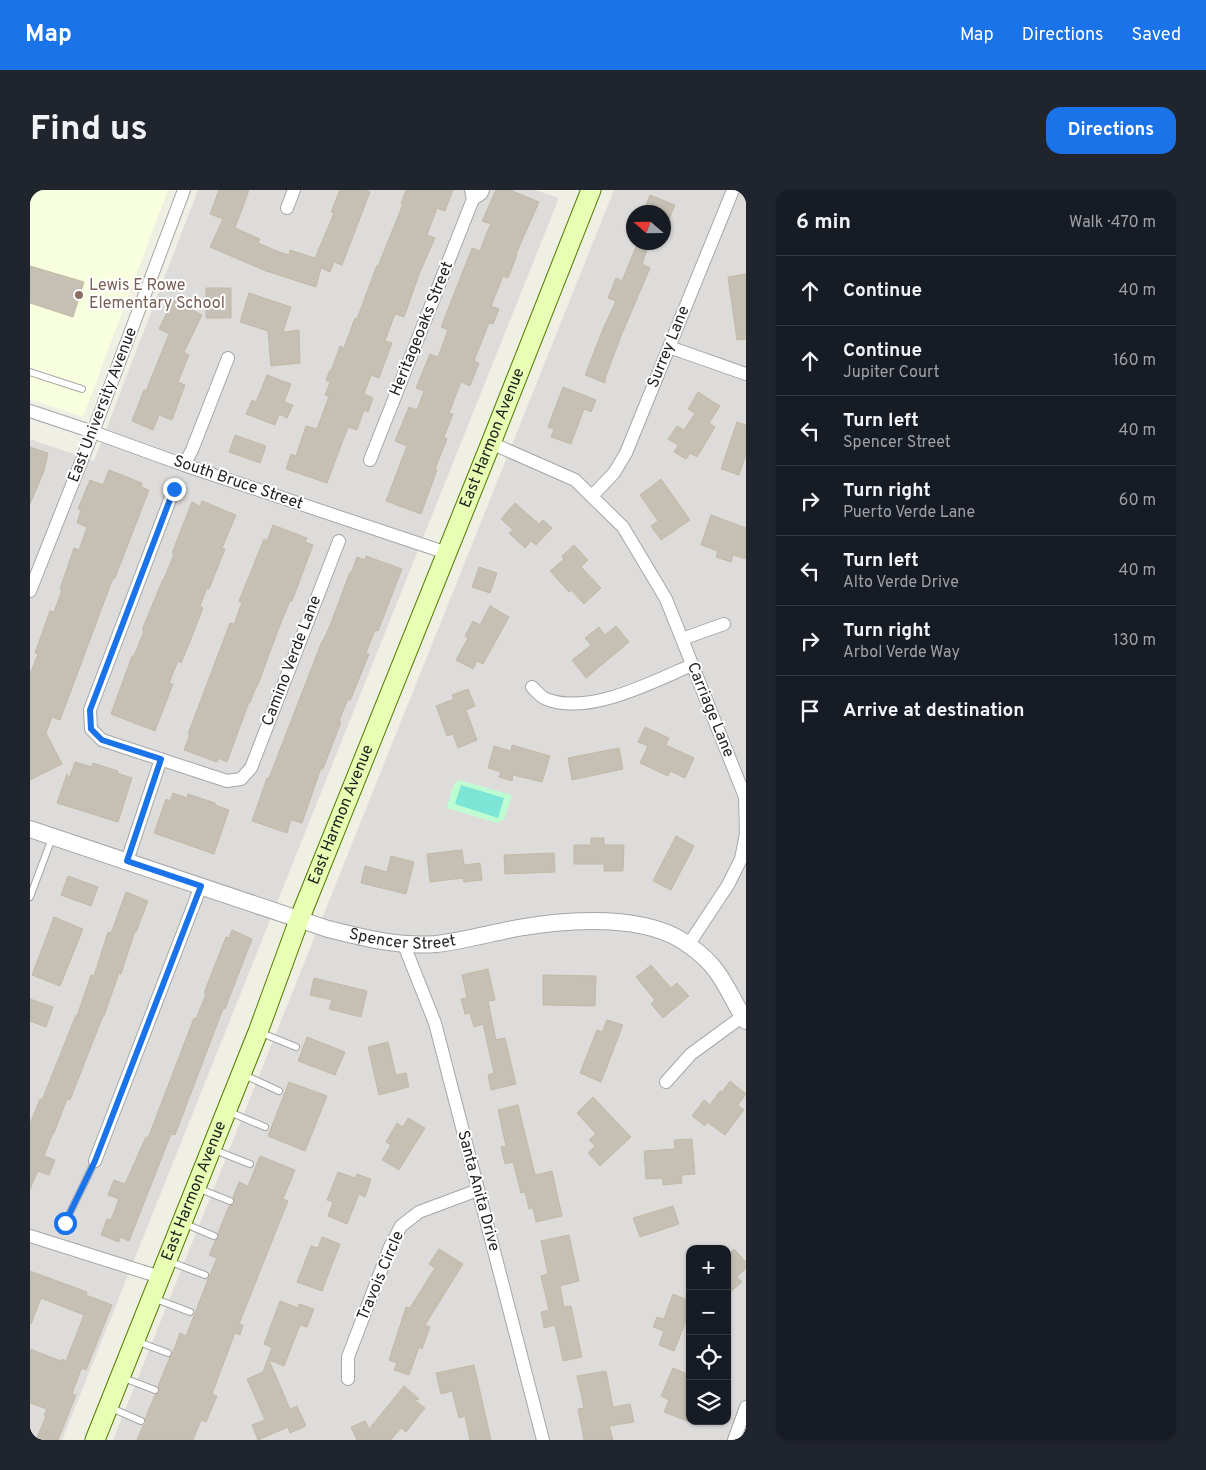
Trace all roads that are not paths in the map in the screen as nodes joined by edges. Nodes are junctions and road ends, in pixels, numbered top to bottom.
1 (184, 190) edge
2 (294, 190) edge
3 (591, 190) edge
4 (733, 190) edge
5 (476, 193) edge
6 (287, 208) dead end
7 (669, 347) junction
8 (228, 358) dead end
9 (30, 372) edge
10 (746, 374) edge
11 (82, 389) dead end
12 (30, 411) edge
13 (93, 432) junction
14 (491, 443) junction
15 (370, 460) dead end
16 (184, 465) junction
17 (174, 489) dead end
18 (592, 496) junction
19 (339, 540) dead end
20 (447, 553) junction
21 (30, 591) edge
22 (724, 624) dead end
23 (682, 639) junction
24 (692, 664) junction
25 (532, 687) dead end
26 (161, 759) junction
27 (30, 829) edge
28 (52, 837) junction
29 (127, 861) junction
30 (201, 886) junction
31 (30, 897) edge
32 (299, 920) junction
33 (688, 944) junction
34 (404, 945) junction
35 (745, 1019) edge
36 (258, 1032) junction
37 (296, 1048) dead end
38 (241, 1074) junction
39 (666, 1082) dead end
40 (279, 1091) dead end
41 (226, 1110) junction
42 (266, 1127) dead end
43 (211, 1148) junction
44 (95, 1161) joint
45 (250, 1164) dead end
46 (196, 1187) junction
47 (478, 1190) junction
48 (230, 1201) dead end
49 (182, 1222) junction
50 (65, 1223) dead end
51 (30, 1236) edge
52 (214, 1236) dead end
53 (163, 1269) junction
54 (205, 1276) dead end
55 (152, 1297) junction
56 (190, 1312) dead end
57 (134, 1340) junction
58 (168, 1353) dead end
59 (120, 1376) junction
60 (348, 1379) dead end
61 (154, 1390) dead end
62 (108, 1406) junction
63 (746, 1407) edge
64 (141, 1421) dead end
65 (95, 1440) edge
66 (543, 1440) edge
67 (734, 1440) edge

1 - 13 street, East University Avenue
2 - 6 street
3 - 14 main road, East Harmon Avenue
4 - 7 street, Surrey Lane
5 - 15 street, Heritageoaks Street
7 - 10 street
7 - 18 street, Surrey Lane
8 - 16 street
9 - 11 lane
12 - 13 street, South Bruce Street
13 - 16 street, South Bruce Street
13 - 21 street, East University Avenue
14 - 18 street, Carriage Lane
14 - 20 main road, East Harmon Avenue
16 - 20 street, South Bruce Street
17 - 26 street
18 - 23 street, Carriage Lane
19 - 26 street, Camino Verde Lane
20 - 32 main road, East Harmon Avenue
22 - 23 street
23 - 24 street, Carriage Lane
24 - 25 street
24 - 33 street, Carriage Lane
26 - 29 street
27 - 28 street, Spencer Street
28 - 29 street, Spencer Street
28 - 31 lane
29 - 30 street, Spencer Street
30 - 32 street, Spencer Street
30 - 44 street
32 - 34 street, Spencer Street
32 - 36 main road, East Harmon Avenue
33 - 34 street, Spencer Street
33 - 35 street, Spencer Street
34 - 47 street, Santa Anita Drive
35 - 39 street
36 - 37 lane
36 - 38 main road, East Harmon Avenue
38 - 40 lane
38 - 41 main road, East Harmon Avenue
41 - 42 lane
41 - 43 main road, East Harmon Avenue
43 - 45 lane
43 - 46 main road, East Harmon Avenue
44 - 50 lane
46 - 48 lane
46 - 49 main road, East Harmon Avenue
47 - 60 street, Travois Circle
47 - 66 street, Santa Anita Drive
49 - 52 lane
49 - 53 main road, East Harmon Avenue
51 - 53 street
53 - 54 lane
53 - 55 main road, East Harmon Avenue
55 - 56 lane
55 - 57 main road, East Harmon Avenue
57 - 58 lane
57 - 59 main road, East Harmon Avenue
59 - 61 lane
59 - 62 main road, East Harmon Avenue
62 - 64 lane
62 - 65 main road, East Harmon Avenue
63 - 67 street

